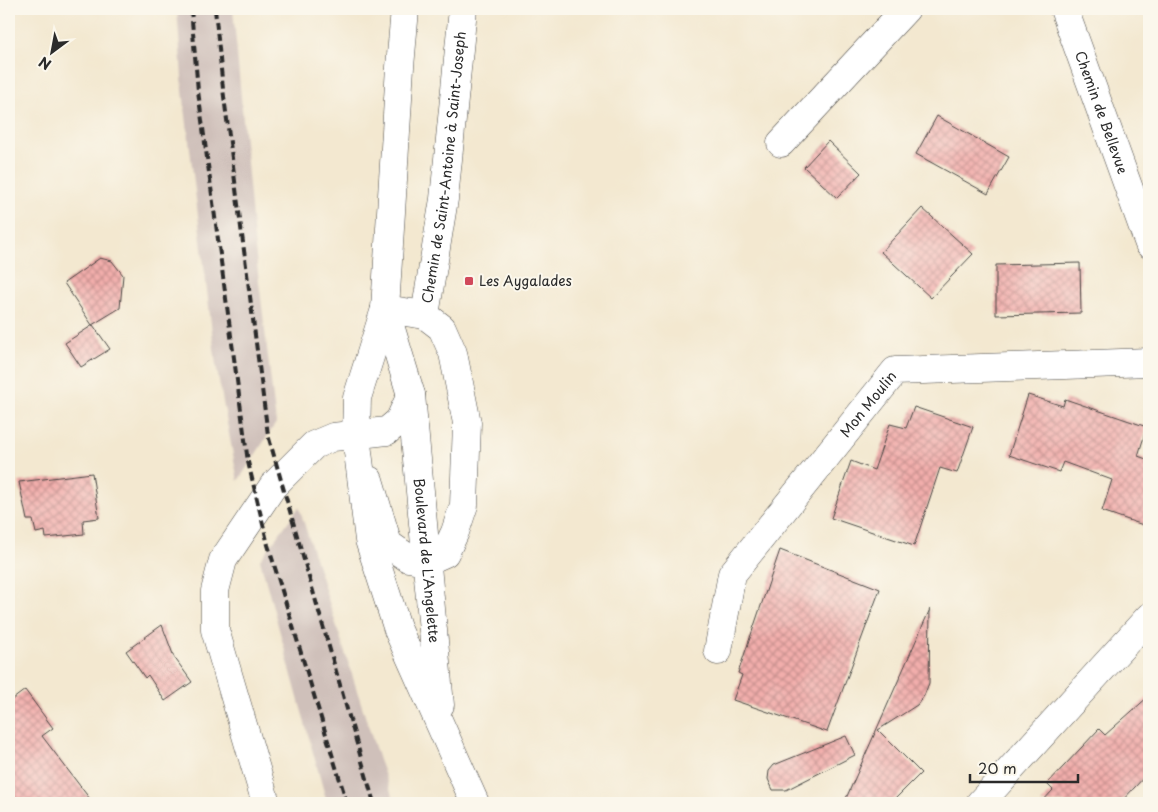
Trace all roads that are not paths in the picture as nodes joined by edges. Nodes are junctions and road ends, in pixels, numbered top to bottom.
1 (406, 9) edge
2 (463, 9) edge
3 (906, 9) edge
4 (1064, 9) edge
5 (781, 143) dead end
6 (1149, 244) edge
7 (385, 309) junction
8 (425, 315) junction
9 (1149, 362) edge
10 (411, 395) junction
11 (356, 436) junction
12 (427, 561) junction
13 (1149, 617) edge
14 (718, 651) dead end
15 (442, 726) junction
16 (266, 803) edge
17 (475, 803) edge
18 (980, 803) edge

1 - 7 street
2 - 8 street, Chemin de Saint-Antoine à Saint-Joseph
3 - 5 street
4 - 6 street, Chemin de Bellevue
7 - 8 street, Chemin de Saint-Antoine à Saint-Joseph
7 - 10 street, Boulevard de L'Angelette
7 - 11 street
8 - 12 street
9 - 14 street, Mon Moulin
10 - 11 street
10 - 12 street, Boulevard de L'Angelette
11 - 12 street
11 - 15 street, Boulevard de L'Angelette
11 - 16 street
12 - 15 street, Boulevard de L'Angelette
13 - 18 street
15 - 17 street, Boulevard de L'Angelette

